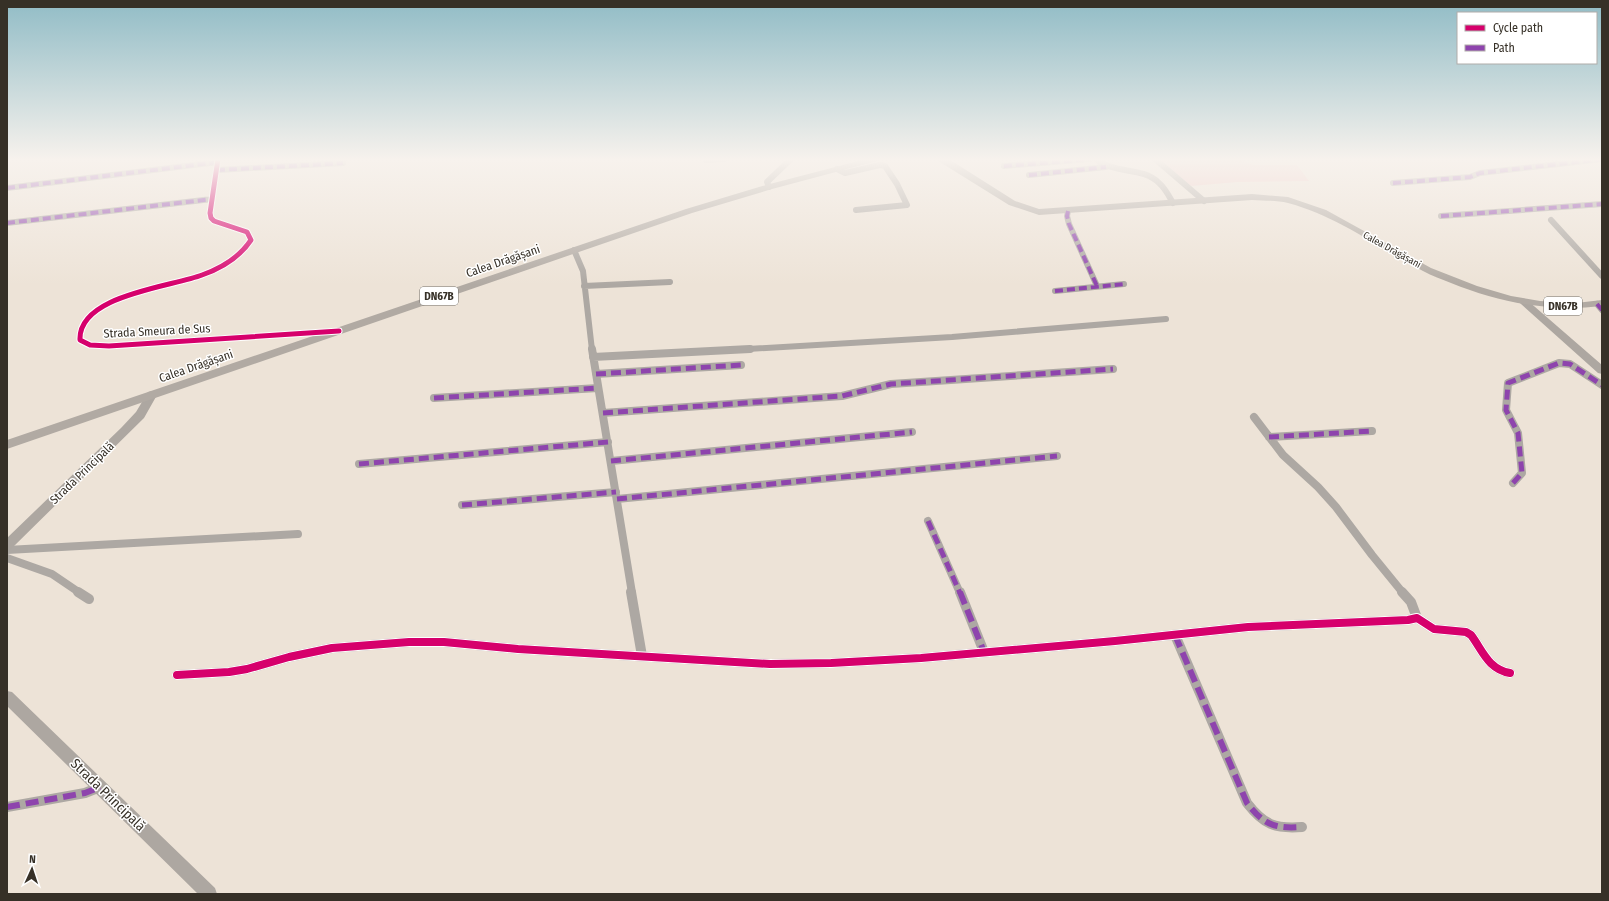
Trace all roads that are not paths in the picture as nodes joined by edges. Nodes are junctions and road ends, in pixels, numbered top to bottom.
1 (195, 201) edge
2 (212, 201) edge
3 (722, 201) edge
4 (905, 201) edge
5 (1008, 201) edge
6 (1193, 201) edge
7 (1292, 201) edge
8 (1173, 203) joint
9 (1602, 204) edge
10 (856, 210) dead end
11 (1068, 211) junction
12 (1440, 216) dead end
13 (1551, 220) dead end
14 (7, 223) edge
15 (574, 250) junction
16 (1602, 276) edge
17 (670, 282) dead end
18 (1124, 284) dead end
19 (584, 286) junction
20 (1097, 286) junction
21 (1056, 291) dead end
22 (1524, 302) junction
23 (1600, 306) edge
24 (1166, 319) dead end
25 (339, 331) junction
26 (593, 356) junction
27 (741, 365) dead end
28 (1113, 369) dead end
29 (1602, 371) edge
30 (596, 374) junction
31 (1602, 386) edge
32 (598, 388) junction
33 (152, 395) junction
34 (434, 398) dead end
35 (602, 413) junction
36 (1254, 417) dead end
37 (1372, 431) dead end
38 (912, 432) dead end
39 (1269, 437) junction
40 (608, 442) junction
41 (7, 445) edge
42 (1057, 456) dead end
43 (611, 461) junction
44 (358, 464) dead end
45 (1513, 483) dead end
46 (617, 495) junction
47 (462, 505) dead end
48 (928, 521) dead end
49 (298, 534) dead end
50 (7, 546) edge
51 (7, 550) edge
52 (7, 558) edge
53 (89, 599) dead end
54 (1417, 618) junction
55 (1175, 635) junction
56 (984, 652) junction
57 (642, 656) junction
58 (1510, 673) dead end
59 (177, 675) dead end
60 (7, 697) edge
61 (100, 787) junction
62 (7, 807) edge
63 (1302, 827) dead end
64 (209, 894) edge

1 - 14 street
2 - 25 street, Strada Smeura de Sus
3 - 15 main road, Calea Drăgășani / DN67B
4 - 10 street
5 - 11 main road, Calea Drăgășani / DN67B
6 - 8 main road, Calea Drăgășani / DN67B
7 - 22 main road, Calea Drăgășani / DN67B
8 - 11 main road, Calea Drăgășani / DN67B
9 - 12 street
11 - 20 street
13 - 16 street
15 - 19 street
15 - 25 main road, Calea Drăgășani / DN67B
17 - 19 street
18 - 20 street
19 - 26 street
20 - 21 street
22 - 23 main road, DN67B
22 - 29 street
24 - 26 street
25 - 33 main road, Calea Drăgășani / DN67B
26 - 30 street
27 - 30 street
28 - 35 street
30 - 32 street
31 - 45 street
32 - 34 street
32 - 35 street
33 - 41 main road, Calea Drăgășani / DN67B
33 - 50 street, Strada Principală
35 - 40 street
36 - 39 street
37 - 39 street
38 - 43 street
39 - 54 street
40 - 43 street
40 - 44 street
42 - 46 street
43 - 46 street
46 - 47 street
46 - 57 street
48 - 56 street
49 - 51 street
52 - 53 street
54 - 55 street
54 - 58 street
55 - 56 street
55 - 63 street
56 - 57 street
57 - 59 street
60 - 61 street, Strada Principală
61 - 62 street
61 - 64 street, Strada Principală

